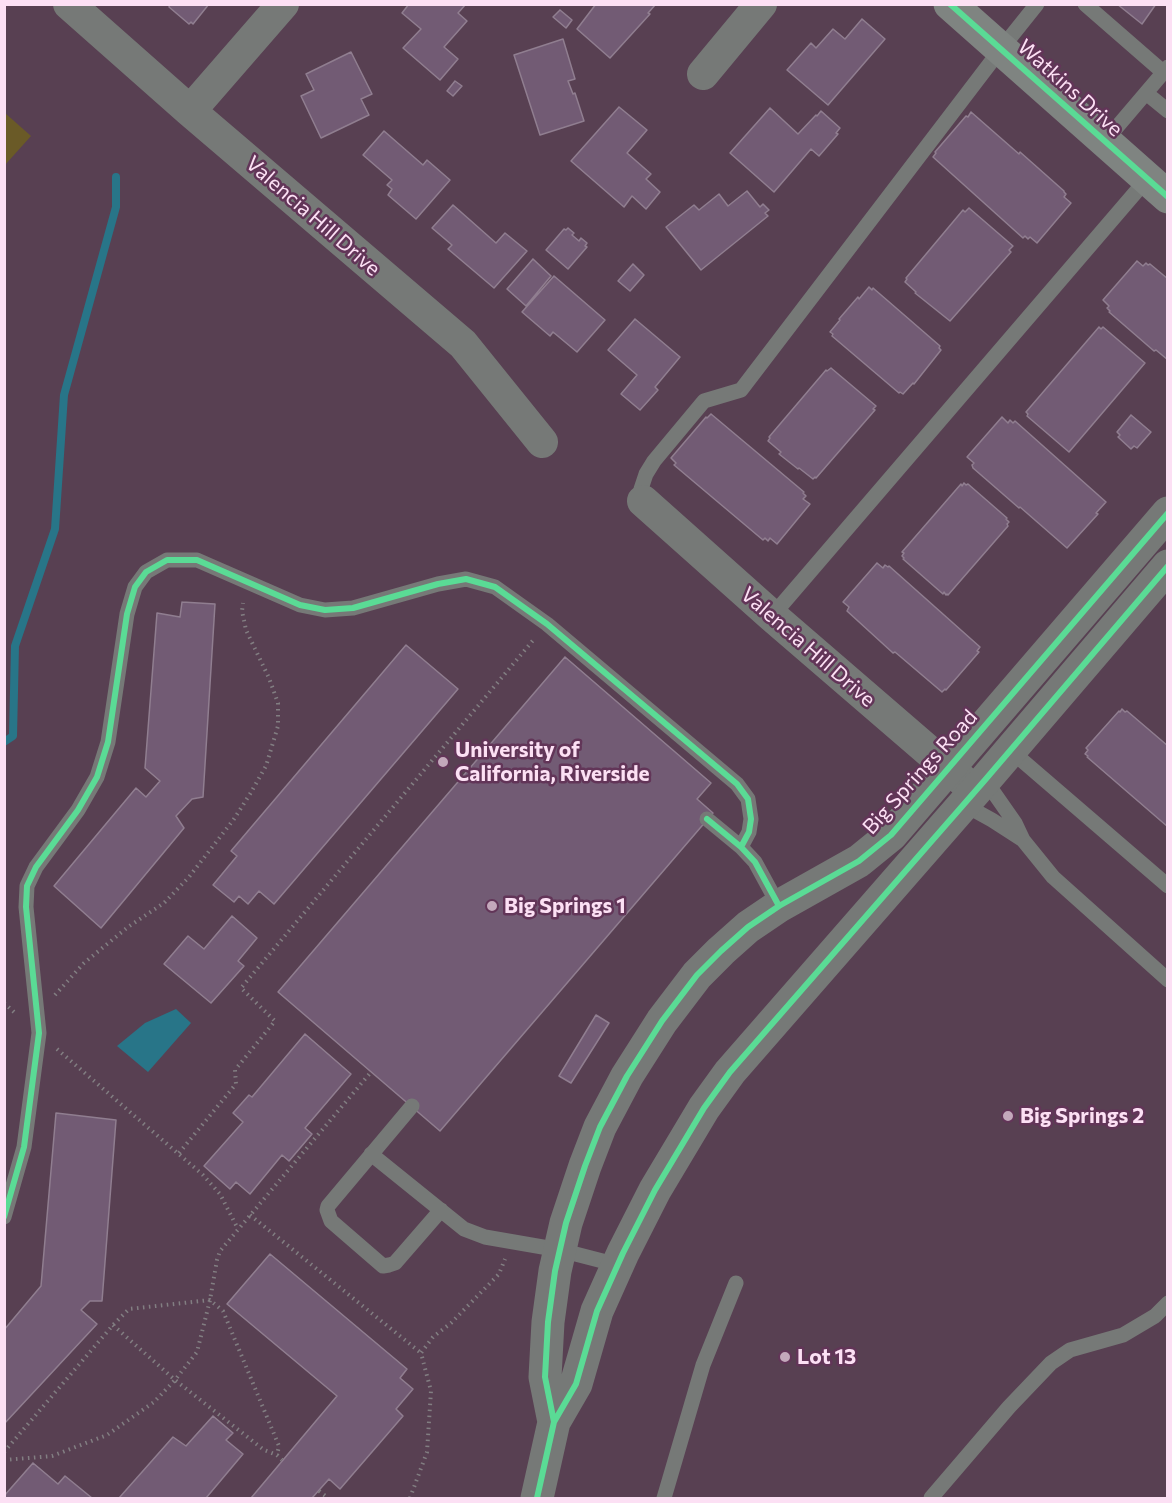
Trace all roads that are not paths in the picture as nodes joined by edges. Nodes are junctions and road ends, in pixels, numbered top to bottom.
1 (69, 4) edge
2 (283, 4) edge
3 (761, 4) edge
4 (950, 4) edge
5 (1037, 4) edge
6 (1085, 4) edge
7 (1001, 49) junction
8 (1165, 70) edge
9 (703, 74) dead end
10 (1146, 93) junction
11 (190, 111) junction
12 (1167, 111) edge
13 (1105, 141) junction
14 (1157, 188) edge
15 (542, 442) dead end
16 (643, 501) joint
17 (1167, 513) edge
18 (1167, 566) edge
19 (772, 616) junction
20 (1010, 750) junction
21 (949, 768) junction
22 (974, 792) junction
23 (707, 819) dead end
24 (1023, 840) junction
25 (741, 847) junction
26 (1167, 886) edge
27 (779, 906) junction
28 (1167, 980) edge
29 (412, 1106) dead end
30 (371, 1154) junction
31 (441, 1210) junction
32 (4, 1217) edge
33 (560, 1250) junction
34 (618, 1265) junction
35 (736, 1283) dead end
36 (1167, 1303) edge
37 (554, 1422) junction
38 (537, 1498) edge
39 (664, 1498) edge
40 (932, 1498) edge

1 - 11 street, Valencia Hill Drive
2 - 11 street
3 - 9 street
4 - 7 main road, Watkins Drive
5 - 7 lane
6 - 8 lane
7 - 13 main road, Watkins Drive
7 - 16 lane
8 - 10 lane
10 - 12 lane
10 - 13 lane
11 - 15 street, Valencia Hill Drive
13 - 14 main road, Watkins Drive
14 - 19 lane
16 - 19 street, Valencia Hill Drive
17 - 21 street, Big Springs Road
18 - 20 street, Big Springs Road
19 - 21 street, Valencia Hill Drive
20 - 22 street, Big Springs Road
20 - 26 lane
21 - 22 street, Valencia Hill Drive
21 - 27 street, Big Springs Road
22 - 24 lane
22 - 24 lane
22 - 34 street, Big Springs Road
23 - 25 lane
24 - 28 lane
25 - 27 lane
25 - 32 lane
27 - 33 street, Big Springs Road
29 - 30 lane
30 - 31 lane
30 - 31 lane
31 - 33 lane
33 - 34 lane
33 - 37 street, Big Springs Road
34 - 37 street, Big Springs Road
35 - 39 lane
36 - 40 lane
37 - 38 street, Big Springs Road

